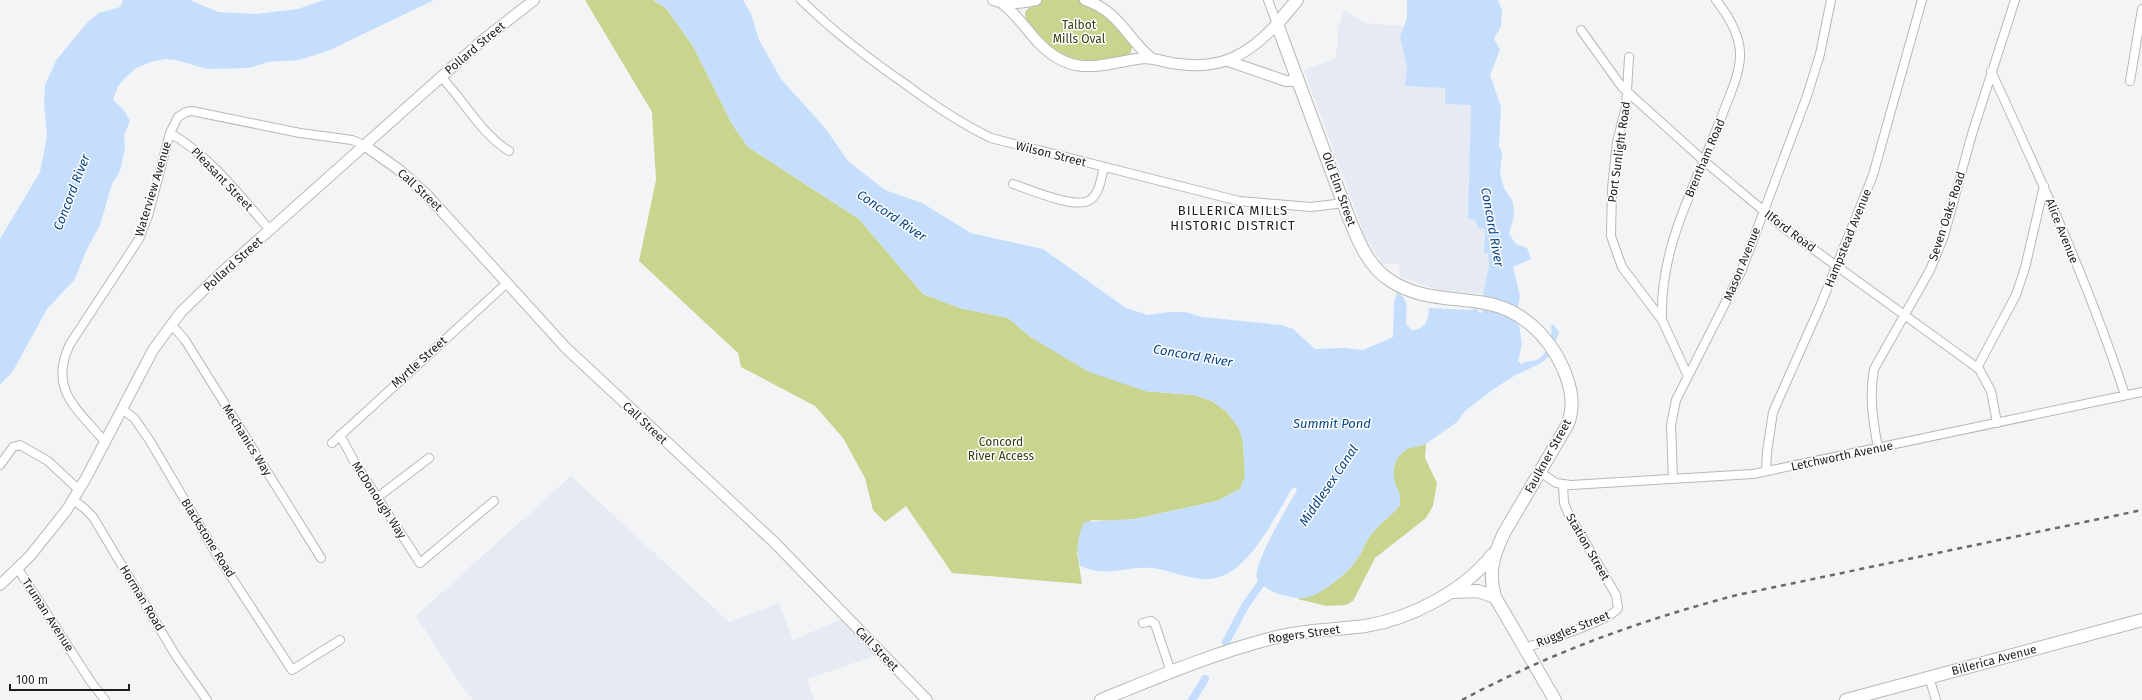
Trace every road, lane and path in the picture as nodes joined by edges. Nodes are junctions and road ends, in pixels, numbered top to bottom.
1 (534, 0) edge
2 (800, 0) edge
3 (993, 0) edge
4 (1036, 0) edge
5 (1085, 0) edge
6 (1268, 0) edge
7 (1297, 0) edge
8 (1716, 0) edge
9 (1831, 0) edge
10 (1922, 0) edge
11 (2015, 0) edge
12 (1003, 4) junction
13 (2142, 9) edge
14 (1277, 24) junction
15 (1581, 30) dead end
16 (1151, 58) junction
17 (1629, 58) dead end
18 (1228, 61) junction
19 (1991, 71) junction
20 (441, 77) junction
21 (1299, 81) junction
22 (2130, 81) dead end
23 (1626, 92) junction
24 (170, 133) junction
25 (364, 145) junction
26 (509, 150) dead end
27 (1703, 160) junction
28 (1104, 167) junction
29 (1013, 184) dead end
30 (2044, 186) junction
31 (1344, 203) junction
32 (1763, 210) junction
33 (270, 230) junction
34 (1837, 265) junction
35 (507, 283) junction
36 (1481, 302) joint
37 (1904, 314) junction
38 (1662, 320) junction
39 (171, 324) junction
40 (1977, 368) junction
41 (1688, 374) junction
42 (2142, 392) edge
43 (2125, 395) junction
44 (122, 409) junction
45 (1997, 423) junction
46 (340, 435) junction
47 (105, 442) junction
48 (332, 442) dead end
49 (1878, 448) junction
50 (429, 458) dead end
51 (0, 465) edge
52 (1766, 471) junction
53 (1540, 472) junction
54 (1673, 479) junction
55 (1563, 485) junction
56 (79, 490) junction
57 (378, 497) junction
58 (73, 500) junction
59 (494, 501) dead end
60 (1495, 552) junction
61 (321, 558) dead end
62 (18, 569) junction
63 (0, 585) edge
64 (1450, 593) junction
65 (1495, 597) junction
66 (1618, 608) joint
67 (2142, 620) edge
68 (1143, 622) dead end
69 (340, 640) dead end
70 (1525, 648) junction
71 (1171, 672) junction
72 (1929, 677) junction
73 (105, 700) edge
74 (207, 700) edge
75 (927, 700) edge
76 (1101, 700) edge
77 (1555, 700) edge
78 (1846, 700) edge
79 (1936, 700) edge

1 - 20 street, Pollard Street
2 - 28 street, Wilson Street
3 - 12 street
4 - 12 street
5 - 16 street
6 - 14 street, Old Elm Street
7 - 14 main road
8 - 27 street, Brentham Road
9 - 32 street, Mason Avenue
10 - 34 street, Hampstead Avenue
11 - 19 street, Seven Oaks Road
12 - 16 street
13 - 22 street
14 - 18 street
14 - 21 main road, Old Elm Street
15 - 23 street, Ilford Road
16 - 18 street
17 - 23 street, Port Sunlight Road
18 - 21 street
19 - 30 street, Alice Avenue
19 - 37 street, Seven Oaks Road
20 - 25 street, Pollard Street
20 - 26 street
21 - 31 main road, Old Elm Street
23 - 27 street, Ilford Road
23 - 38 street, Port Sunlight Road
24 - 25 street, Waterview Avenue
24 - 33 street, Pleasant Street
24 - 47 street, Waterview Avenue
25 - 33 street, Pollard Street
25 - 35 street, Call Street
27 - 32 street, Ilford Road
27 - 38 street, Brentham Road
28 - 29 street
28 - 31 street, Wilson Street
30 - 40 street
30 - 43 street, Alice Avenue
31 - 36 main road, Old Elm Street
32 - 34 street, Ilford Road
32 - 41 street, Mason Avenue
33 - 39 street, Pollard Street
34 - 37 street, Ilford Road
34 - 52 street, Hampstead Avenue
35 - 46 street, Myrtle Street
35 - 75 street, Call Street
36 - 53 main road, Faulkner Street
37 - 40 street, Ilford Road
37 - 49 street, Seven Oaks Road
38 - 41 street
39 - 44 street, Pollard Street
39 - 61 street, Mechanics Way
40 - 45 street, Ilford Road
41 - 54 street, Mason Avenue
42 - 43 street, Letchworth Avenue
43 - 45 street, Letchworth Avenue
44 - 47 street, Pollard Street
44 - 69 street, Blackstone Road
45 - 49 street, Letchworth Avenue
46 - 48 street, Myrtle Street
46 - 57 street, McDonough Way
47 - 56 street, Pollard Street
49 - 52 street, Letchworth Avenue
50 - 57 street
51 - 56 street
52 - 54 street, Letchworth Avenue
53 - 55 street
53 - 60 main road, Faulkner Street
54 - 55 street, Letchworth Avenue
55 - 66 street, Station Street
56 - 58 street, Pollard Street
57 - 59 street, McDonough Way
58 - 62 street, Pollard Street
58 - 74 street, Horman Road
60 - 64 main road, Rogers Street
60 - 65 main road
62 - 63 street, Pollard Street
62 - 73 street, Truman Avenue
64 - 65 main road
64 - 71 main road, Rogers Street
65 - 70 main road
66 - 70 street, Ruggles Street
67 - 72 main road, Billerica Avenue
68 - 71 street
70 - 77 main road
71 - 76 main road, Rogers Street
72 - 78 main road, Billerica Avenue
72 - 79 street

